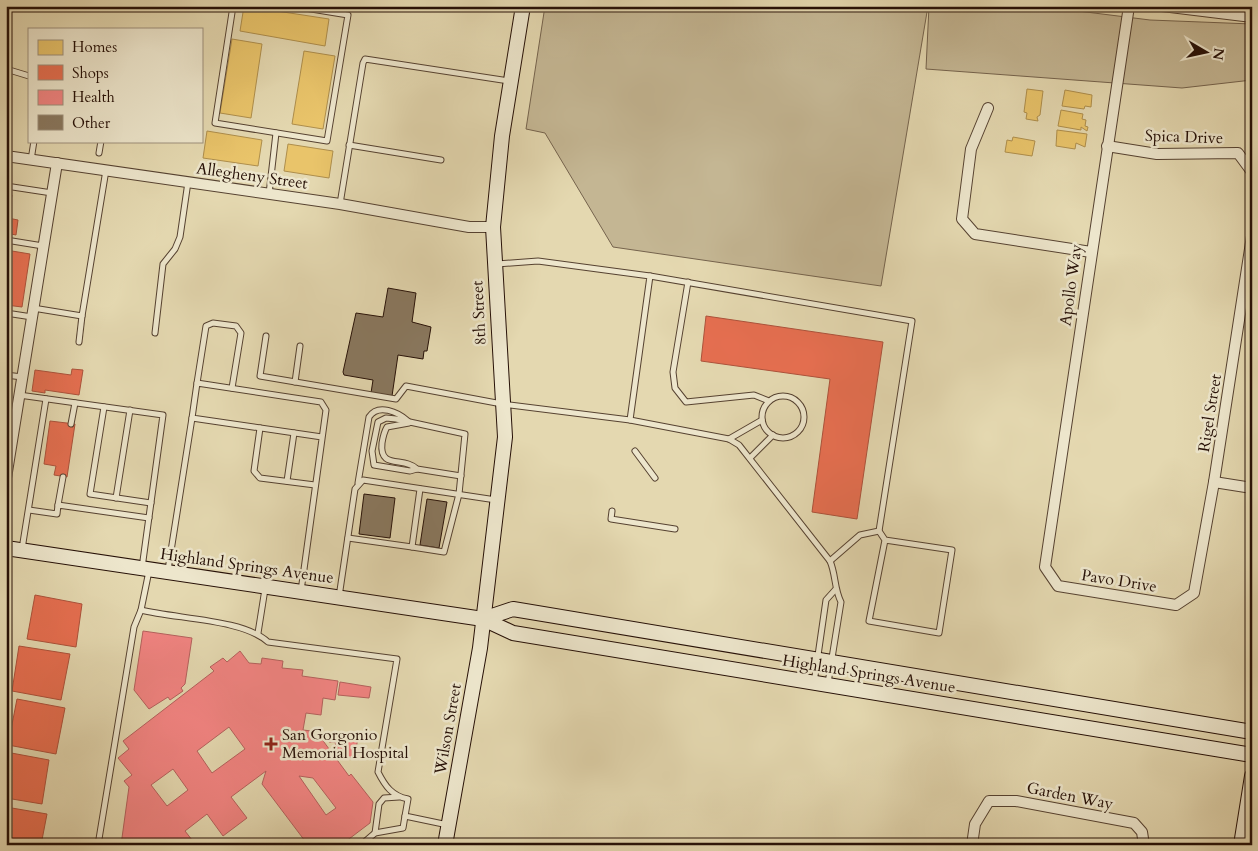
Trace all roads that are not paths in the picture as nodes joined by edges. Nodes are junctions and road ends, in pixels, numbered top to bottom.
1 (233, 6) edge
2 (293, 6) edge
3 (523, 6) edge
4 (1129, 6) edge
5 (1162, 6) edge
6 (1223, 11) edge
7 (1252, 17) edge
8 (6, 68) edge
9 (28, 76) edge
10 (512, 81) junction
11 (988, 108) dead end
12 (276, 133) junction
13 (34, 142) edge
14 (101, 142) edge
15 (350, 145) junction
16 (1107, 146) junction
17 (99, 154) dead end
18 (6, 156) edge
19 (31, 160) junction
20 (441, 160) dead end
21 (57, 163) junction
22 (106, 170) junction
23 (1252, 172) edge
24 (188, 182) junction
25 (6, 186) edge
26 (52, 193) junction
27 (268, 194) junction
28 (340, 204) junction
29 (492, 227) junction
30 (1252, 236) edge
31 (6, 240) edge
32 (43, 246) junction
33 (1091, 252) junction
34 (494, 265) junction
35 (650, 276) junction
36 (688, 282) junction
37 (33, 312) junction
38 (6, 313) edge
39 (82, 316) junction
40 (155, 333) dead end
41 (266, 336) dead end
42 (79, 342) dead end
43 (300, 346) dead end
44 (6, 375) edge
45 (22, 378) junction
46 (295, 382) junction
47 (198, 383) junction
48 (232, 388) junction
49 (19, 396) junction
50 (46, 399) junction
51 (769, 401) junction
52 (75, 403) junction
53 (502, 404) junction
54 (104, 407) junction
55 (130, 410) junction
56 (192, 418) junction
57 (630, 420) junction
58 (762, 420) junction
59 (410, 423) junction
60 (71, 424) dead end
61 (260, 428) junction
62 (294, 433) junction
63 (773, 435) junction
64 (322, 437) junction
65 (729, 439) junction
66 (635, 451) dead end
67 (750, 458) junction
68 (416, 469) junction
69 (63, 476) dead end
70 (461, 476) junction
71 (6, 478) edge
72 (655, 478) dead end
73 (287, 481) junction
74 (1214, 482) junction
75 (358, 483) junction
76 (315, 485) junction
77 (420, 488) junction
78 (1252, 488) edge
79 (459, 494) junction
80 (116, 498) junction
81 (497, 500) junction
82 (151, 503) junction
83 (58, 505) junction
84 (29, 510) junction
85 (612, 512) dead end
86 (149, 518) junction
87 (675, 529) dead end
88 (879, 531) junction
89 (348, 538) junction
90 (885, 540) junction
91 (412, 547) junction
92 (6, 548) edge
93 (22, 551) junction
94 (830, 561) junction
95 (1045, 567) joint
96 (146, 569) junction
97 (168, 572) junction
98 (265, 587) junction
99 (834, 590) junction
100 (301, 592) junction
101 (1194, 593) joint
102 (339, 598) junction
103 (141, 610) junction
104 (483, 619) junction
105 (258, 632) junction
106 (825, 660) junction
107 (814, 683) junction
108 (828, 685) junction
109 (1252, 732) edge
110 (1252, 755) edge
111 (1252, 776) edge
112 (399, 797) junction
113 (405, 816) junction
114 (449, 825) junction
115 (375, 833) junction
116 (98, 845) edge
117 (361, 845) edge
118 (445, 845) edge
119 (972, 845) edge
120 (1144, 845) edge
121 (1241, 845) edge

1 - 12 lane
2 - 12 lane
3 - 10 main road, 8th Street
4 - 16 street, Apollo Way
5 - 6 street
6 - 7 street
8 - 9 lane
10 - 15 lane
10 - 29 main road, 8th Street
11 - 33 street
12 - 27 lane
13 - 19 lane
14 - 17 lane
15 - 20 lane
15 - 28 lane
16 - 23 street, Spica Drive
16 - 33 street, Apollo Way
18 - 19 street, Allegheny Street
19 - 21 street, Allegheny Street
21 - 22 street, Allegheny Street
21 - 26 street
22 - 24 street, Allegheny Street
22 - 39 lane
24 - 27 street, Allegheny Street
24 - 40 lane
25 - 26 lane
26 - 32 street
27 - 28 street, Allegheny Street
28 - 29 street, Allegheny Street
29 - 34 main road, 8th Street
30 - 74 street, Rigel Street
31 - 32 lane
32 - 37 street
33 - 95 street, Apollo Way
34 - 35 lane
34 - 53 main road, 8th Street
35 - 36 lane
35 - 57 lane
36 - 51 lane
36 - 88 lane
37 - 38 lane
37 - 39 lane
37 - 45 street
39 - 42 lane
41 - 46 lane
43 - 46 lane
44 - 45 lane
45 - 49 street
46 - 53 lane
47 - 48 lane
47 - 48 lane
47 - 56 lane
48 - 64 lane
49 - 50 lane
49 - 71 street
50 - 52 lane
50 - 84 lane
51 - 58 lane
51 - 63 lane
52 - 54 lane
52 - 60 lane
53 - 57 lane
53 - 81 main road, 8th Street
54 - 55 lane
54 - 80 lane
55 - 80 lane
55 - 82 lane
56 - 61 lane
56 - 97 lane
57 - 65 lane
58 - 63 lane
58 - 65 lane
59 - 68 lane
59 - 68 lane
59 - 70 lane
59 - 75 lane
61 - 62 lane
61 - 73 lane
62 - 64 lane
62 - 73 lane
63 - 67 lane
64 - 76 lane
65 - 67 lane
66 - 72 lane
67 - 94 lane
68 - 70 lane
69 - 83 lane
70 - 79 lane
73 - 76 lane
74 - 78 street
74 - 101 street, Rigel Street
75 - 77 lane
75 - 89 lane
76 - 100 lane
77 - 79 lane
77 - 91 lane
79 - 81 lane
79 - 91 lane
80 - 82 lane
81 - 104 main road, 8th Street
82 - 86 lane
83 - 84 lane
83 - 86 lane
84 - 93 lane
85 - 87 lane
86 - 96 lane
88 - 90 lane
88 - 94 lane
89 - 91 lane
89 - 102 lane
90 - 90 lane
92 - 93 main road, Highland Springs Avenue
93 - 96 main road, Highland Springs Avenue
94 - 99 lane
95 - 101 street, Pavo Drive
96 - 97 main road, Highland Springs Avenue
96 - 103 lane
97 - 98 main road, Highland Springs Avenue
98 - 100 main road, Highland Springs Avenue
98 - 105 lane
99 - 106 lane
99 - 106 lane
100 - 102 main road, Highland Springs Avenue
102 - 104 main road, Highland Springs Avenue
103 - 105 lane
103 - 116 lane
104 - 106 main road, Highland Springs Avenue
104 - 107 main road, Highland Springs Avenue
104 - 114 main road, Wilson Street
105 - 112 lane
106 - 107 lane
106 - 108 lane
106 - 109 main road, Highland Springs Avenue
107 - 108 main road, Highland Springs Avenue
108 - 110 main road, Highland Springs Avenue
111 - 121 main road
112 - 113 lane
112 - 115 lane
113 - 114 lane
113 - 115 lane
114 - 118 main road, Wilson Street
115 - 117 lane
119 - 120 street, Garden Way

